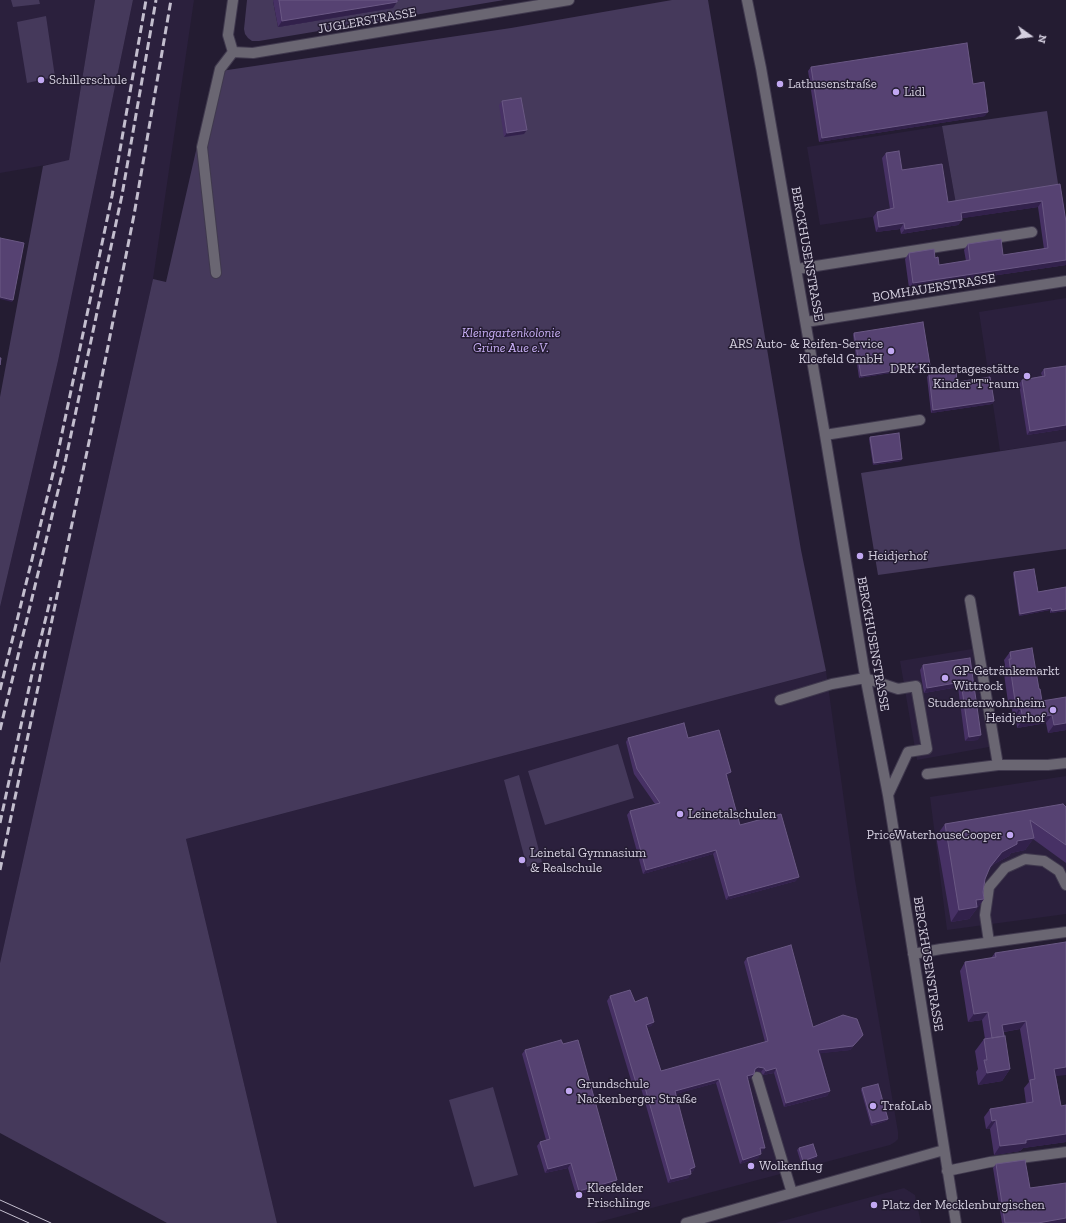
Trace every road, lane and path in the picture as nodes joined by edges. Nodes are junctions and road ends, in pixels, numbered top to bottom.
1 (233, 0) edge
2 (570, 0) edge
3 (747, 0) edge
4 (233, 52) junction
5 (1032, 232) dead end
6 (797, 269) junction
7 (216, 273) dead end
8 (1066, 281) edge
9 (806, 322) junction
10 (920, 420) dead end
11 (826, 435) junction
12 (970, 600) dead end
13 (865, 678) junction
14 (780, 700) dead end
15 (1066, 763) edge
16 (998, 765) junction
17 (927, 774) dead end
18 (888, 795) junction
19 (1066, 885) edge
20 (1066, 932) edge
21 (989, 942) junction
22 (913, 954) junction
23 (757, 1077) edge
24 (944, 1150) junction
25 (1066, 1152) edge
26 (947, 1171) junction
27 (792, 1193) junction
28 (686, 1223) edge
29 (956, 1223) edge

1 - 4 street
2 - 4 street, JUGLERSTRASSE
3 - 6 street, BERCKHUSENSTRASSE
4 - 7 street
5 - 6 street
6 - 9 street, BERCKHUSENSTRASSE
8 - 9 street, BOMHAUERSTRASSE
9 - 11 street, BERCKHUSENSTRASSE
10 - 11 street
11 - 13 street, BERCKHUSENSTRASSE
12 - 16 street
13 - 14 street
13 - 18 street, BERCKHUSENSTRASSE
13 - 18 street
15 - 16 street
16 - 17 street
18 - 22 street, BERCKHUSENSTRASSE
19 - 21 street
20 - 21 street
21 - 22 street
22 - 24 street, BERCKHUSENSTRASSE
23 - 27 street
24 - 26 street, BERCKHUSENSTRASSE
24 - 27 street
25 - 26 street
26 - 29 street, BERCKHUSENSTRASSE
27 - 28 street

